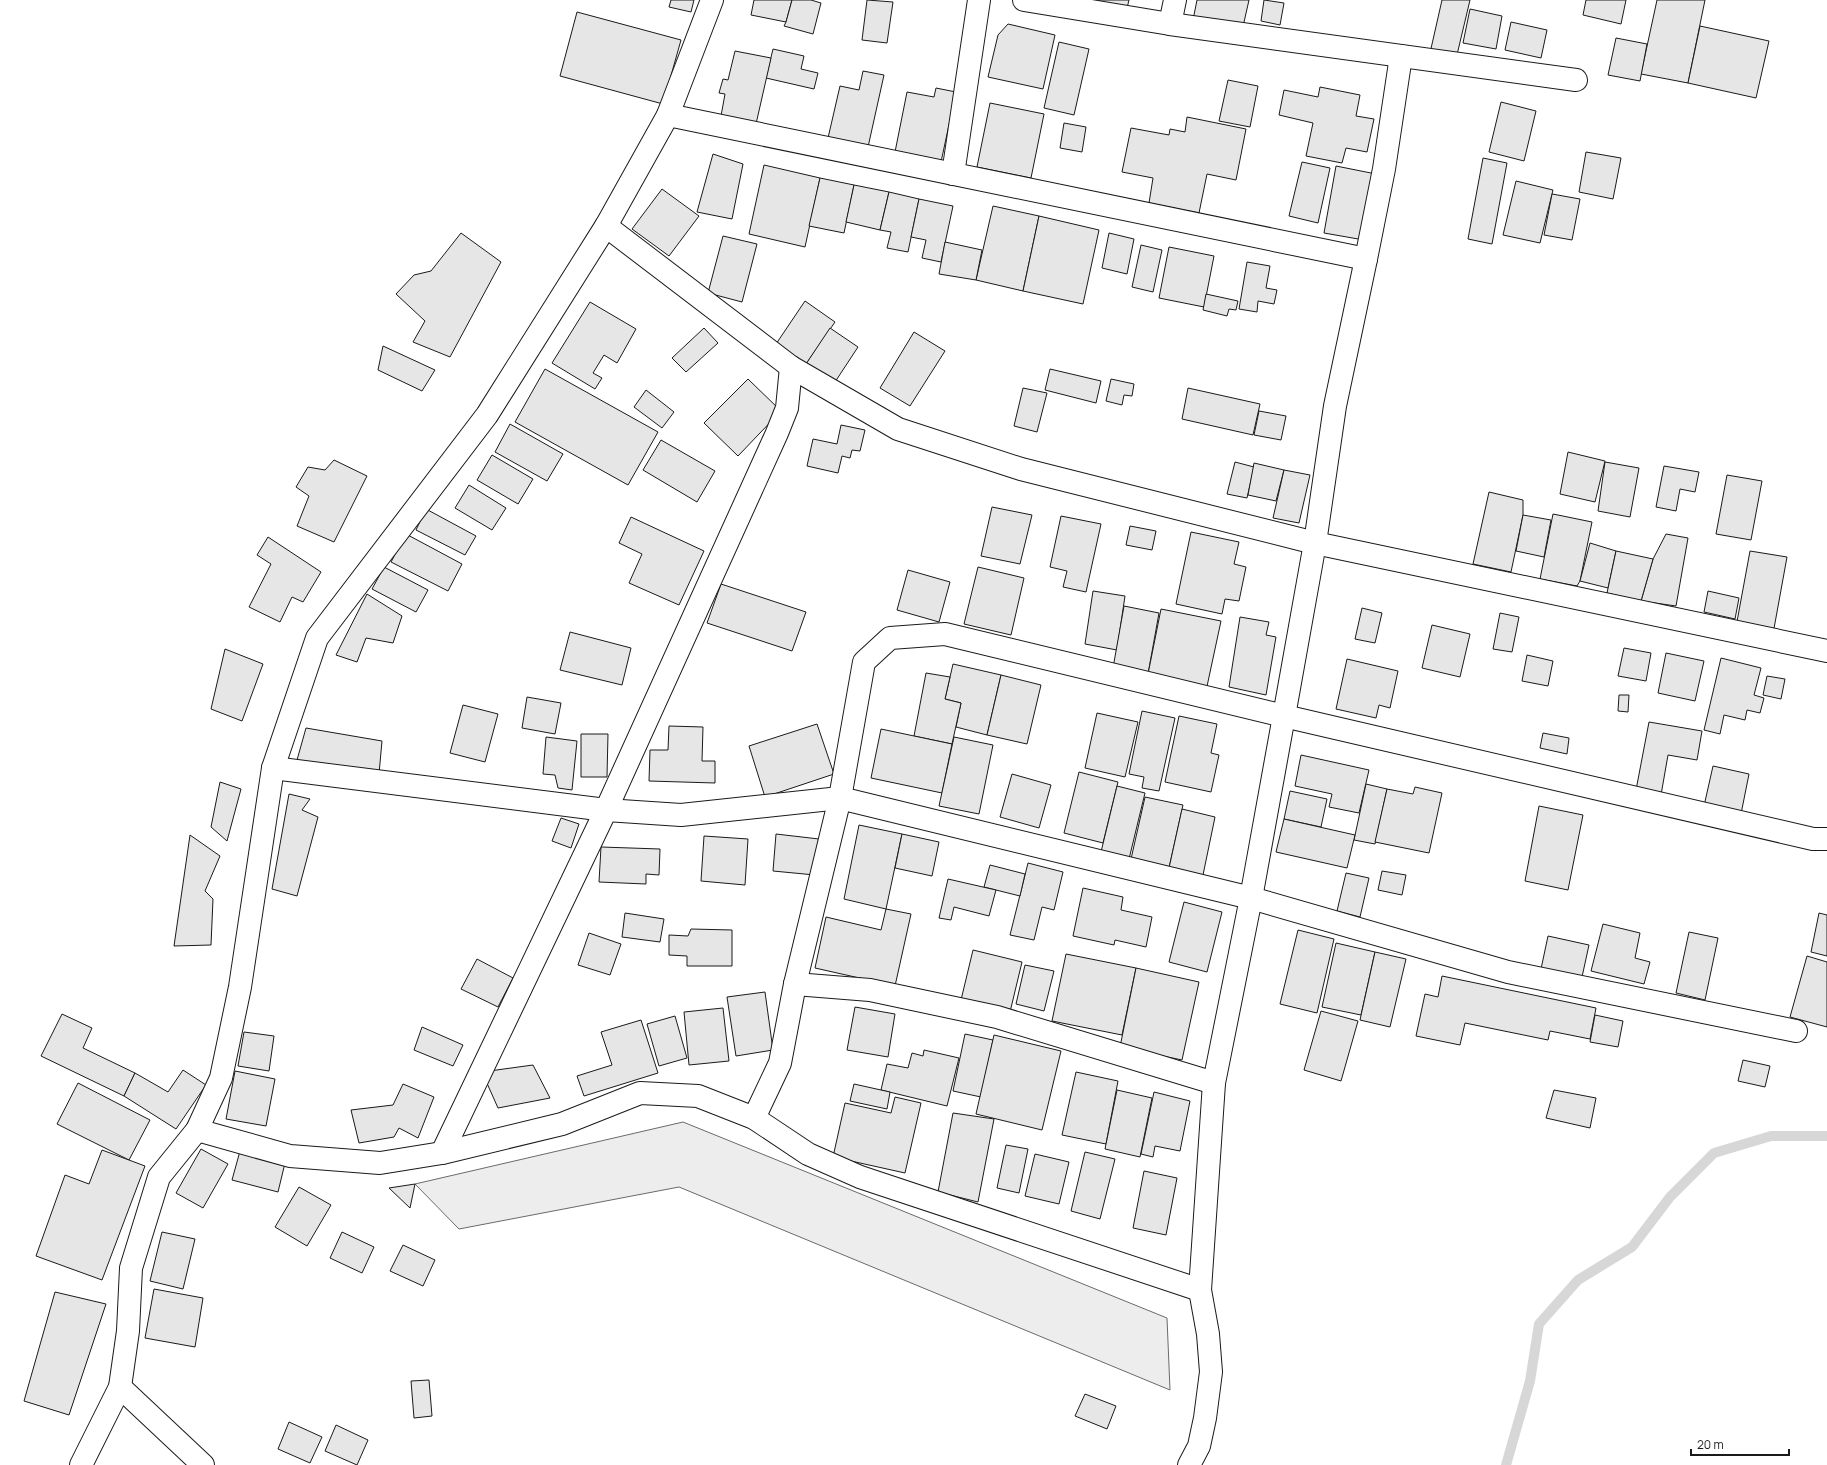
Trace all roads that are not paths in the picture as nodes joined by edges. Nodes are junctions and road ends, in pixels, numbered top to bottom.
1 (712, 0) edge
2 (979, 0) edge
3 (1024, 0) edge
4 (1175, 0) edge
5 (1170, 24) junction
6 (1401, 56) junction
7 (1576, 80) dead end
8 (668, 115) junction
9 (952, 174) junction
10 (606, 226) junction
11 (1366, 259) junction
12 (791, 367) junction
13 (1316, 543) junction
14 (1827, 651) edge
15 (1284, 716) junction
16 (273, 768) junction
17 (840, 798) junction
18 (606, 810) junction
19 (1827, 839) edge
20 (1251, 898) junction
21 (795, 984) junction
22 (1796, 1031) dead end
23 (1214, 1083) junction
24 (754, 1118) junction
25 (197, 1130) junction
26 (442, 1153) junction
27 (1200, 1290) junction
28 (120, 1387) junction
29 (81, 1465) edge
30 (203, 1465) edge
31 (1189, 1465) edge

1 - 8 street
2 - 9 street
3 - 5 street
4 - 5 street
5 - 6 street
6 - 7 street
6 - 11 street
8 - 9 street
8 - 10 street
9 - 11 street
10 - 12 street
10 - 16 street
11 - 13 street
12 - 13 street
12 - 18 street
13 - 14 street
13 - 15 street
15 - 17 street
15 - 19 street
15 - 20 street
16 - 18 street
16 - 25 street
17 - 18 street
17 - 20 street
17 - 21 street
18 - 26 street
20 - 22 street
20 - 23 street
21 - 23 street
21 - 24 street
23 - 27 street
24 - 26 street
24 - 27 street
25 - 26 street
25 - 28 street
27 - 31 street
28 - 29 street
28 - 30 street

